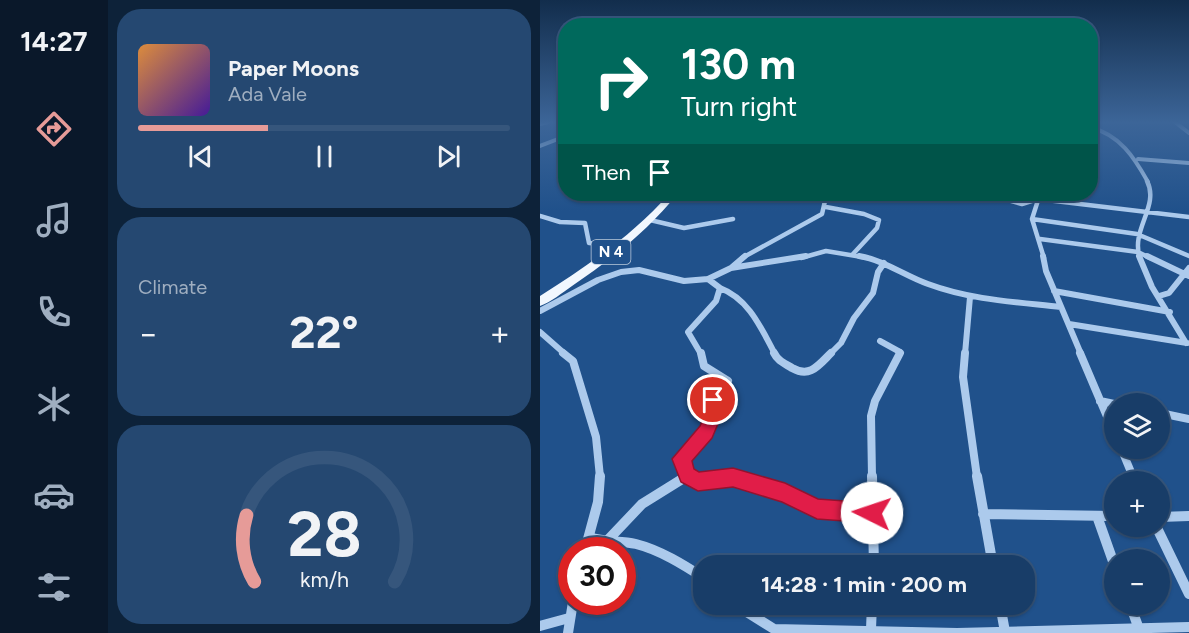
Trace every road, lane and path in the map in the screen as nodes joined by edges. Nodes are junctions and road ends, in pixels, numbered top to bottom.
1 (1130, 152) edge
2 (1138, 159) junction
3 (1189, 163) edge
4 (667, 201) edge
5 (823, 201) edge
6 (1012, 201) edge
7 (1028, 201) edge
8 (1037, 201) edge
9 (1072, 201) edge
10 (826, 207) junction
11 (1146, 212) junction
12 (540, 216) edge
13 (1189, 217) edge
14 (733, 219) dead end
15 (1032, 219) junction
16 (650, 220) junction
17 (1137, 234) junction
18 (1040, 239) junction
19 (621, 245) junction
20 (1138, 252) junction
21 (853, 254) junction
22 (1189, 256) edge
23 (884, 262) junction
24 (731, 268) junction
25 (1189, 268) edge
26 (1187, 275) edge
27 (708, 279) junction
28 (720, 288) junction
29 (1054, 291) junction
30 (1159, 296) junction
31 (970, 297) junction
32 (540, 302) edge
33 (1061, 307) junction
34 (540, 310) edge
35 (1170, 312) junction
36 (1069, 324) junction
37 (540, 332) edge
38 (880, 341) dead end
39 (1188, 343) edge
40 (1100, 401) junction
41 (1104, 402) edge
42 (1104, 410) edge
43 (1170, 415) edge
44 (1189, 419) edge
45 (687, 476) junction
46 (872, 513) junction
47 (983, 514) junction
48 (1097, 516) junction
49 (1104, 516) edge
50 (1189, 516) edge
51 (1170, 517) edge
52 (588, 537) edge
53 (610, 537) edge
54 (1161, 537) edge
55 (636, 544) edge
56 (1109, 549) edge
57 (874, 555) edge
58 (991, 555) edge
59 (693, 571) edge
60 (1189, 594) edge
61 (570, 615) edge
62 (751, 615) edge
63 (872, 615) edge
64 (1002, 615) edge
65 (1134, 615) edge
66 (569, 618) junction
67 (540, 626) edge
68 (1189, 627) edge
69 (871, 629) junction
70 (776, 631) edge
71 (1076, 631) edge
72 (1139, 631) edge
73 (1005, 632) junction
74 (568, 633) edge

1 - 2 street
2 - 3 street
2 - 11 street
4 - 16 main road, N 4
5 - 10 street
6 - 7 street
8 - 15 street
9 - 11 street
10 - 21 street
10 - 24 street
11 - 13 street
11 - 17 street
12 - 19 street
14 - 16 street
15 - 17 street
15 - 18 street
16 - 19 main road, N 4
17 - 20 street
17 - 22 street
18 - 20 street
18 - 29 street
19 - 32 main road, N 4
20 - 26 street
20 - 30 street
21 - 23 street
21 - 24 street
23 - 28 street
23 - 31 street
24 - 27 street
25 - 26 street
26 - 30 street
27 - 28 street
27 - 34 street
28 - 45 street
29 - 33 street
29 - 35 street
30 - 35 street
31 - 33 street
31 - 47 street
33 - 36 street
35 - 39 street
36 - 39 street
36 - 40 street
37 - 52 street
38 - 46 street
40 - 41 street
40 - 42 street
43 - 44 street
45 - 46 street
45 - 53 street
46 - 57 street
47 - 48 street
47 - 58 street
48 - 49 street
48 - 56 street
50 - 51 street
54 - 60 street
55 - 59 street
61 - 66 street
62 - 70 street
63 - 69 street
64 - 73 street
65 - 72 street
66 - 67 street
66 - 74 street
68 - 72 street
69 - 70 street
69 - 73 street
71 - 72 street
71 - 73 street

